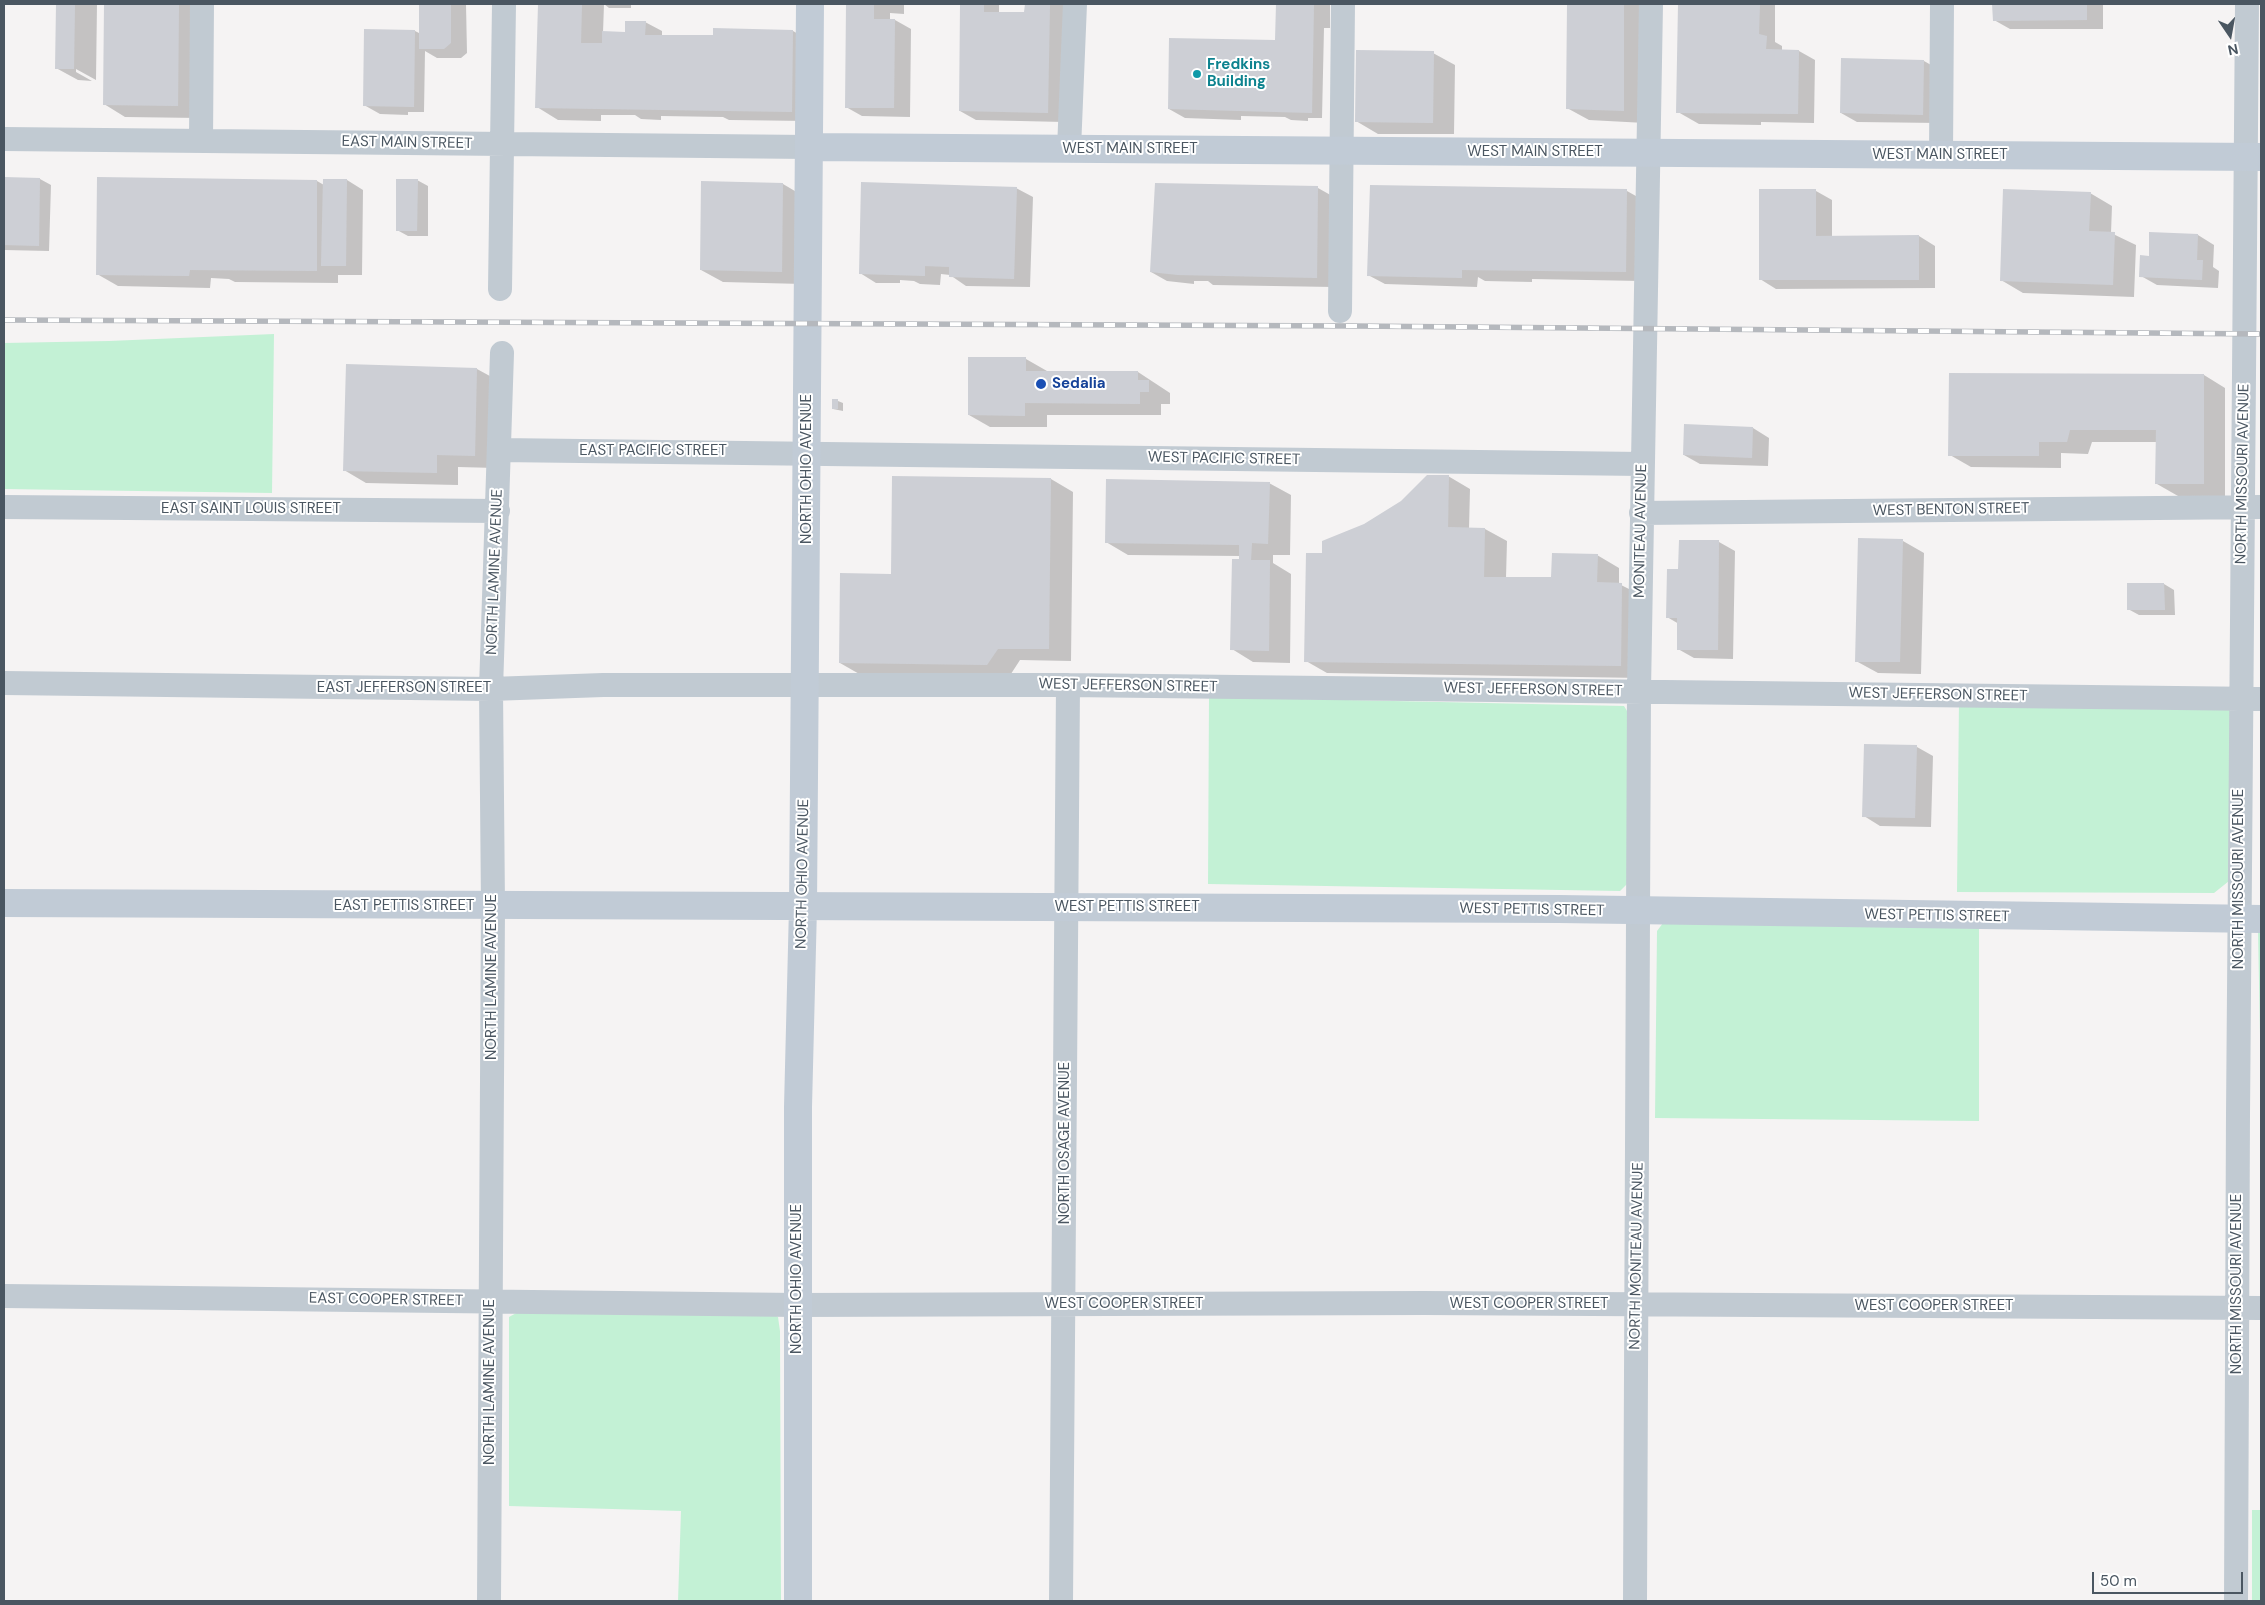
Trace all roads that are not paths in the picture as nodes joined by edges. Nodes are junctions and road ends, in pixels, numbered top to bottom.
1 (202, 4) edge
2 (504, 4) edge
3 (810, 4) edge
4 (1075, 4) edge
5 (1343, 4) edge
6 (1651, 4) edge
7 (1942, 4) edge
8 (2247, 4) edge
9 (4, 139) edge
10 (201, 141) junction
11 (502, 144) junction
12 (810, 148) junction
13 (1069, 149) junction
14 (1341, 151) junction
15 (1650, 152) junction
16 (1941, 155) junction
17 (2254, 157) edge
18 (500, 288) dead end
19 (1340, 311) dead end
20 (502, 353) dead end
21 (500, 450) junction
22 (807, 452) junction
23 (1642, 464) junction
24 (4, 507) edge
25 (2252, 507) edge
26 (498, 511) junction
27 (1641, 513) junction
28 (4, 683) edge
29 (805, 685) junction
30 (1068, 685) junction
31 (491, 689) junction
32 (1639, 691) junction
33 (2251, 699) edge
34 (4, 903) edge
35 (493, 906) junction
36 (803, 906) junction
37 (1067, 907) junction
38 (1640, 911) junction
39 (2250, 919) edge
40 (4, 1296) edge
41 (490, 1301) junction
42 (1063, 1304) junction
43 (1636, 1304) junction
44 (797, 1305) junction
45 (2237, 1308) junction
46 (2261, 1308) edge
47 (489, 1601) edge
48 (798, 1601) edge
49 (1061, 1601) edge
50 (1635, 1601) edge
51 (2236, 1601) edge

1 - 10 street
2 - 11 street
3 - 12 main road, NORTH OHIO AVENUE
4 - 13 street
5 - 14 street
6 - 15 street, MONITEAU AVENUE
7 - 16 street
8 - 17 street, NORTH MISSOURI AVENUE
9 - 10 street, EAST MAIN STREET
10 - 11 street, EAST MAIN STREET
11 - 12 street, EAST MAIN STREET
11 - 18 street
12 - 13 main road, WEST MAIN STREET
12 - 22 main road, NORTH OHIO AVENUE
13 - 14 main road, WEST MAIN STREET
14 - 15 main road, WEST MAIN STREET
14 - 19 street
15 - 16 main road, WEST MAIN STREET
15 - 23 street, MONITEAU AVENUE
16 - 17 main road, WEST MAIN STREET
17 - 25 street, NORTH MISSOURI AVENUE
20 - 21 street, NORTH LAMINE AVENUE
21 - 22 street, EAST PACIFIC STREET
21 - 26 street, NORTH LAMINE AVENUE
22 - 23 street, WEST PACIFIC STREET
22 - 29 main road, NORTH OHIO AVENUE
23 - 27 street, MONITEAU AVENUE
24 - 26 street, EAST SAINT LOUIS STREET
25 - 27 street, WEST BENTON STREET
25 - 33 street, NORTH MISSOURI AVENUE
26 - 31 street, NORTH LAMINE AVENUE
27 - 32 street, MONITEAU AVENUE
28 - 31 street, EAST JEFFERSON STREET
29 - 30 street, WEST JEFFERSON STREET
29 - 31 street, EAST JEFFERSON STREET
29 - 36 main road, NORTH OHIO AVENUE
30 - 32 street, WEST JEFFERSON STREET
30 - 37 street, NORTH OSAGE AVENUE
31 - 35 street, NORTH LAMINE AVENUE
32 - 33 street, WEST JEFFERSON STREET
32 - 38 street, MONITEAU AVENUE
33 - 39 street, NORTH MISSOURI AVENUE
34 - 35 main road, EAST PETTIS STREET
35 - 36 main road, EAST PETTIS STREET
35 - 41 street, NORTH LAMINE AVENUE
36 - 37 main road, WEST PETTIS STREET
36 - 44 main road, NORTH OHIO AVENUE
37 - 38 main road, WEST PETTIS STREET
37 - 42 street, NORTH OSAGE AVENUE
38 - 39 main road, WEST PETTIS STREET
38 - 43 street, NORTH MONITEAU AVENUE
39 - 45 street, NORTH MISSOURI AVENUE
40 - 41 street, EAST COOPER STREET
41 - 44 street, EAST COOPER STREET
41 - 47 street, NORTH LAMINE AVENUE
42 - 43 street, WEST COOPER STREET
42 - 44 street, WEST COOPER STREET
42 - 49 street, NORTH OSAGE AVENUE
43 - 45 street, WEST COOPER STREET
43 - 50 street, NORTH MONITEAU AVENUE
44 - 48 main road, NORTH OHIO AVENUE
45 - 46 street, WEST COOPER STREET
45 - 51 street, NORTH MISSOURI AVENUE

